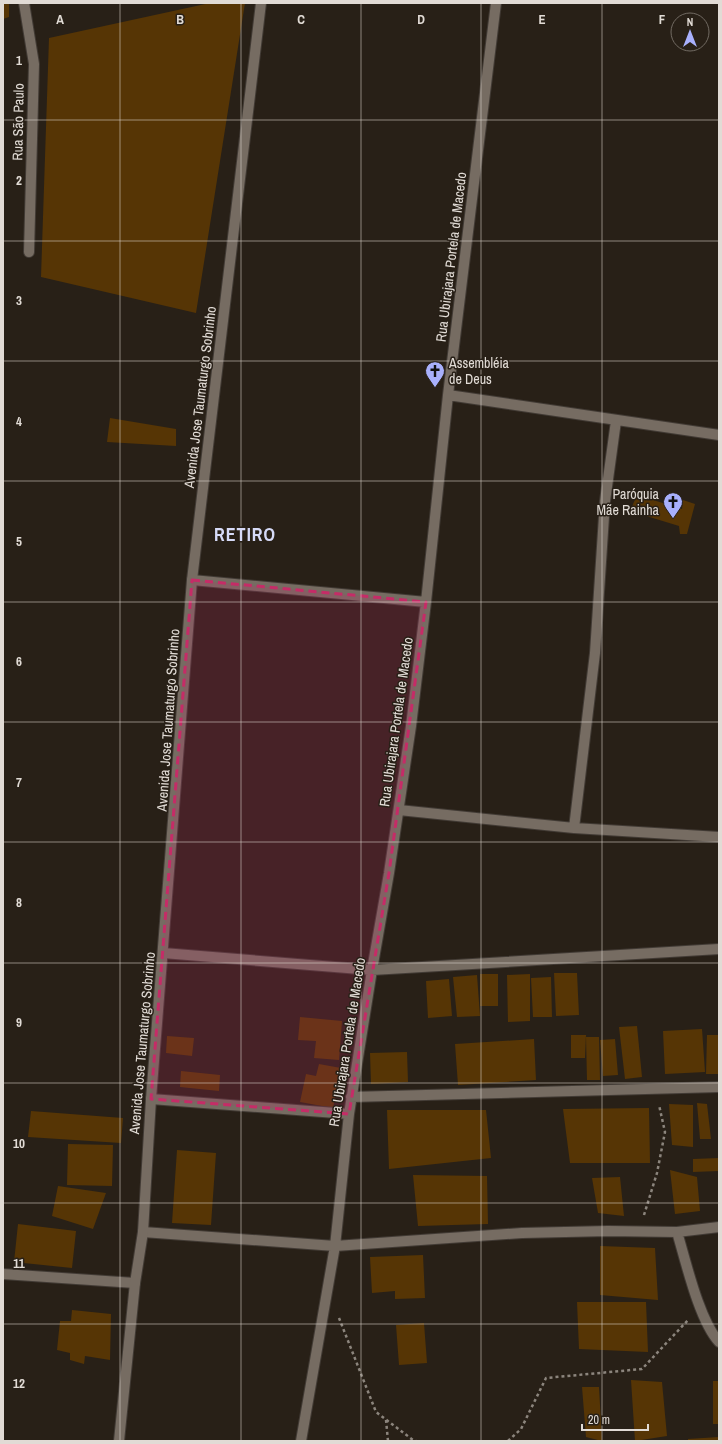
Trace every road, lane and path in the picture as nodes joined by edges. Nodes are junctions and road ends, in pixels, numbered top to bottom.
1 (24, 3) edge
2 (261, 3) edge
3 (496, 3) edge
4 (29, 252) dead end
5 (448, 395) junction
6 (616, 420) junction
7 (719, 435) edge
8 (192, 580) junction
9 (426, 602) junction
10 (399, 810) junction
11 (574, 828) junction
12 (719, 837) edge
13 (719, 949) edge
14 (163, 953) junction
15 (372, 970) junction
16 (719, 1088) edge
17 (656, 1089) junction
18 (352, 1097) junction
19 (151, 1099) junction
20 (349, 1114) junction
21 (719, 1227) edge
22 (634, 1231) junction
23 (143, 1232) junction
24 (677, 1232) junction
25 (336, 1246) junction
26 (3, 1274) edge
27 (135, 1283) junction
28 (328, 1290) junction
29 (701, 1308) junction
30 (719, 1342) edge
31 (386, 1420) junction
32 (119, 1441) edge
33 (301, 1441) edge
34 (388, 1441) edge
35 (416, 1441) edge
36 (508, 1441) edge

1 - 4 street, Rua São Paulo
2 - 8 street, Avenida Jose Taumaturgo Sobrinho
3 - 5 street, Rua Ubirajara Portela de Macedo
5 - 6 street
5 - 9 street, Rua Ubirajara Portela de Macedo
6 - 7 street
6 - 11 street
8 - 9 street
8 - 14 street, Avenida Jose Taumaturgo Sobrinho
9 - 10 street, Rua Ubirajara Portela de Macedo
10 - 11 street
10 - 15 street, Rua Ubirajara Portela de Macedo
11 - 12 street
13 - 15 street
14 - 15 street
14 - 19 street, Avenida Jose Taumaturgo Sobrinho
15 - 18 street, Rua Ubirajara Portela de Macedo
16 - 17 street
17 - 18 street
17 - 22 path
18 - 20 street, Rua Ubirajara Portela de Macedo
19 - 20 street
19 - 23 street, Avenida Jose Taumaturgo Sobrinho
20 - 25 street, Rua Ubirajara Portela de Macedo
21 - 24 street
22 - 24 street
22 - 25 street
23 - 25 street
23 - 27 street, Avenida Jose Taumaturgo Sobrinho
24 - 29 street
25 - 28 street, Rua Ubirajara Portela de Macedo
26 - 27 street
27 - 32 street, Avenida Jose Taumaturgo Sobrinho
28 - 31 path
28 - 33 street, Rua Ubirajara Portela de Macedo
29 - 30 street
29 - 36 path
31 - 34 path
31 - 35 path

